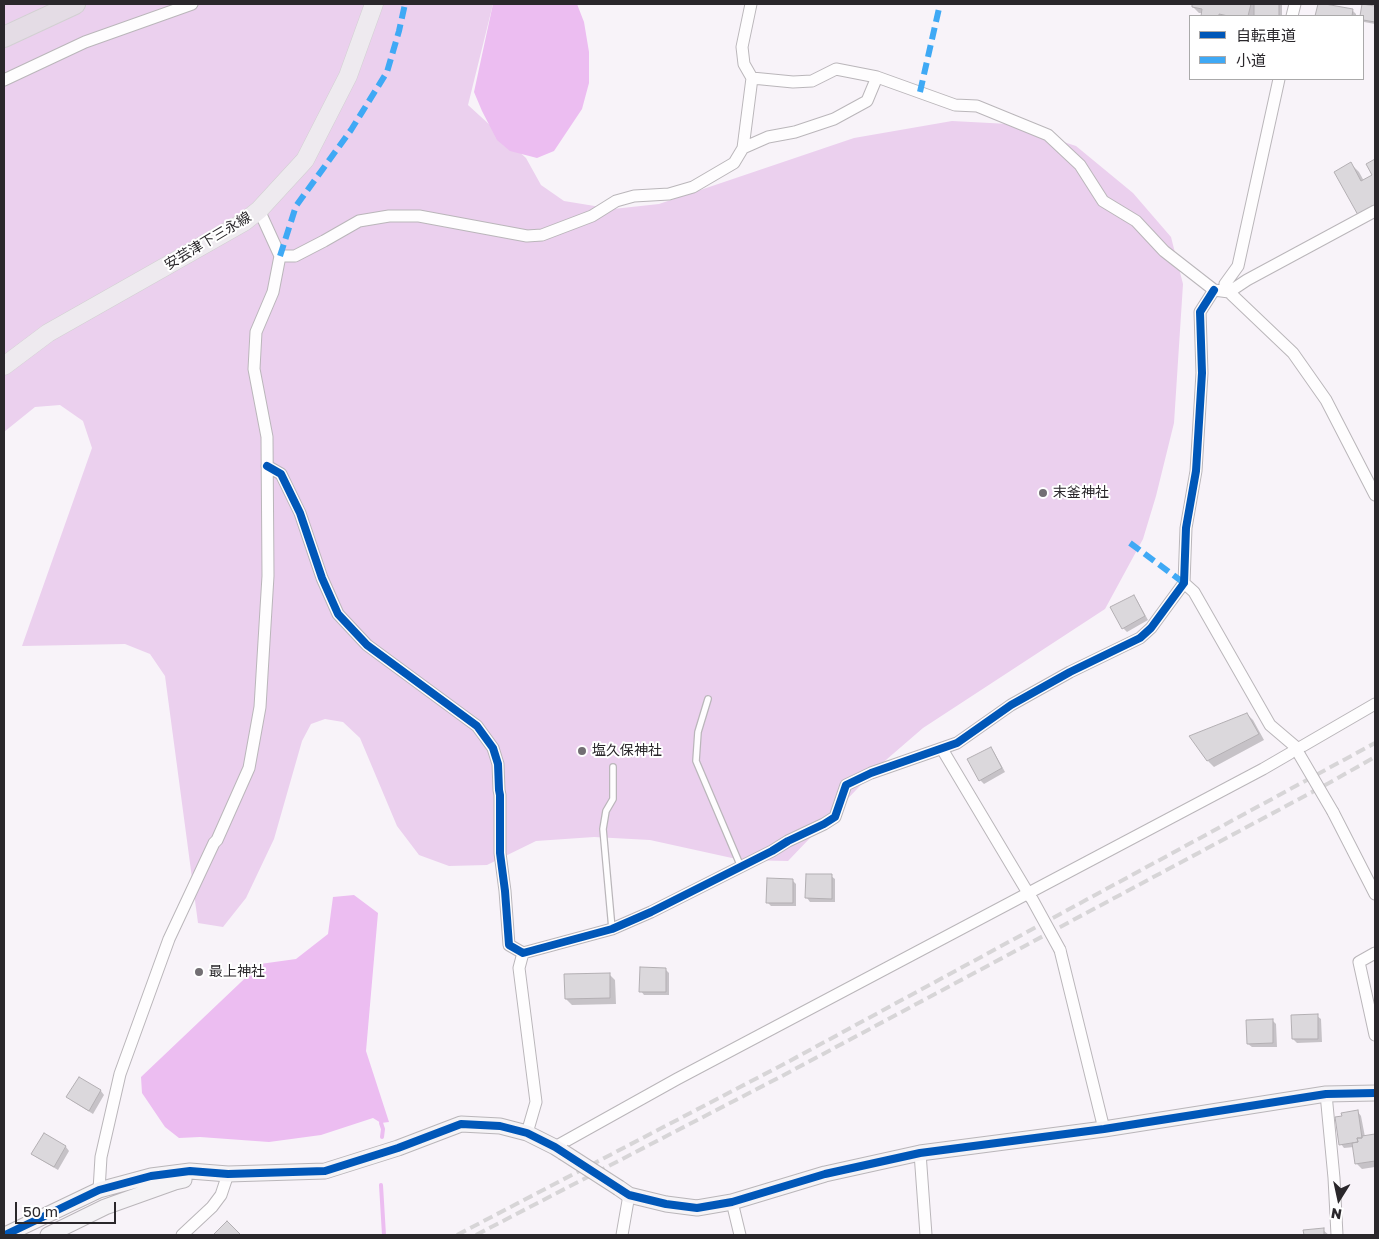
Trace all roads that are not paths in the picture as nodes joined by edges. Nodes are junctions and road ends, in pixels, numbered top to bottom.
1 (75, 4) edge
2 (192, 4) edge
3 (374, 4) edge
4 (751, 4) edge
5 (4, 37) edge
6 (877, 77) junction
7 (752, 78) junction
8 (4, 80) edge
9 (1279, 80) edge
10 (743, 148) junction
11 (259, 210) junction
12 (1375, 211) edge
13 (280, 256) junction
14 (1214, 290) junction
15 (1228, 292) junction
16 (4, 366) edge
17 (267, 466) junction
18 (1375, 495) edge
19 (1184, 583) junction
20 (708, 699) dead end
21 (1375, 704) edge
22 (942, 749) junction
23 (1298, 751) junction
24 (613, 767) dead end
25 (741, 867) junction
26 (1375, 894) edge
27 (1030, 896) junction
28 (612, 929) junction
29 (523, 952) junction
30 (1375, 953) edge
31 (1375, 1036) edge
32 (1375, 1093) edge
33 (1326, 1094) junction
34 (1104, 1129) junction
35 (526, 1133) junction
36 (559, 1149) junction
37 (920, 1153) junction
38 (228, 1174) junction
39 (99, 1190) junction
40 (624, 1191) junction
41 (732, 1202) junction
42 (5, 1235) edge
43 (48, 1235) edge
44 (182, 1235) edge
45 (622, 1235) edge
46 (740, 1235) edge
47 (926, 1235) edge
48 (1337, 1235) edge

1 - 5 highway
2 - 8 street
3 - 11 main road, 安芸津下三永線
4 - 7 street
6 - 7 street
6 - 10 street
6 - 14 street
7 - 10 street
9 - 15 street
10 - 13 street
11 - 13 street
11 - 16 main road, 安芸津下三永線
12 - 15 street
13 - 17 street
14 - 15 street
14 - 19 street
15 - 18 street
17 - 29 street
17 - 39 street
19 - 22 street
19 - 23 street
20 - 25 lane
21 - 23 street
22 - 25 street
22 - 27 street
23 - 26 street, bridge
23 - 27 street
24 - 28 lane
25 - 28 street
27 - 34 street, bridge
27 - 36 street
28 - 29 street
29 - 35 street
30 - 31 street
32 - 33 street
33 - 34 street
33 - 48 street
34 - 37 street
35 - 36 street
35 - 38 street
36 - 40 street, bridge
37 - 41 street
37 - 47 street
38 - 39 street
38 - 43 street
38 - 44 street
39 - 42 street
40 - 41 street
40 - 45 street
41 - 46 street

